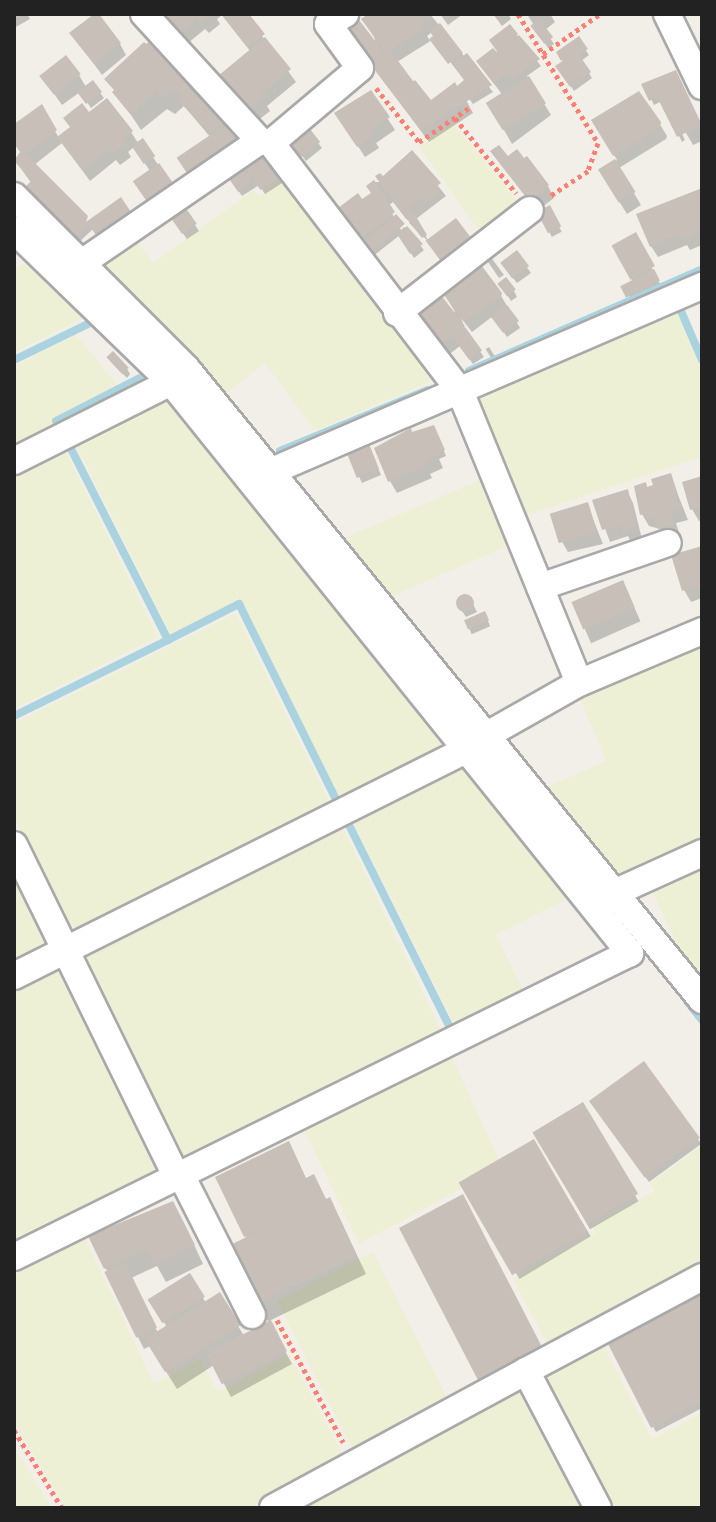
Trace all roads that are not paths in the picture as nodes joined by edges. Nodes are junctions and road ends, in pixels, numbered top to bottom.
1 (144, 14) edge
2 (667, 14) edge
3 (326, 17) edge
4 (695, 49) edge
5 (702, 86) edge
6 (266, 142) junction
7 (14, 196) edge
8 (530, 210) road end
9 (14, 230) edge
10 (55, 259) edge
11 (702, 286) edge
12 (397, 313) junction
13 (171, 382) junction
14 (460, 391) junction
15 (14, 461) edge
16 (262, 478) junction
17 (668, 543) dead end
18 (540, 587) junction
19 (702, 631) edge
20 (579, 683) junction
21 (477, 742) junction
22 (14, 845) edge
23 (702, 853) edge
24 (604, 898) junction
25 (66, 950) junction
26 (14, 976) edge
27 (702, 1000) edge
28 (179, 1176) junction
29 (14, 1257) edge
30 (702, 1277) edge
31 (252, 1315) road end
32 (526, 1371) junction
33 (273, 1508) edge
34 (598, 1508) edge

1 - 6 street
2 - 4 street
3 - 6 street
4 - 5 street
6 - 10 street
6 - 12 street
7 - 10 street
8 - 12 street
9 - 10 street
10 - 13 street
10 - 16 street
11 - 14 street
12 - 14 street
13 - 15 street
13 - 16 street
14 - 16 street
14 - 18 street
16 - 21 street
17 - 18 street
18 - 20 street
19 - 20 street
20 - 21 street
21 - 24 street
21 - 25 street
22 - 25 street
23 - 24 street
24 - 27 street
24 - 28 street
25 - 26 street
25 - 28 street
28 - 29 street
28 - 31 street
30 - 32 street
32 - 33 street
32 - 34 street

